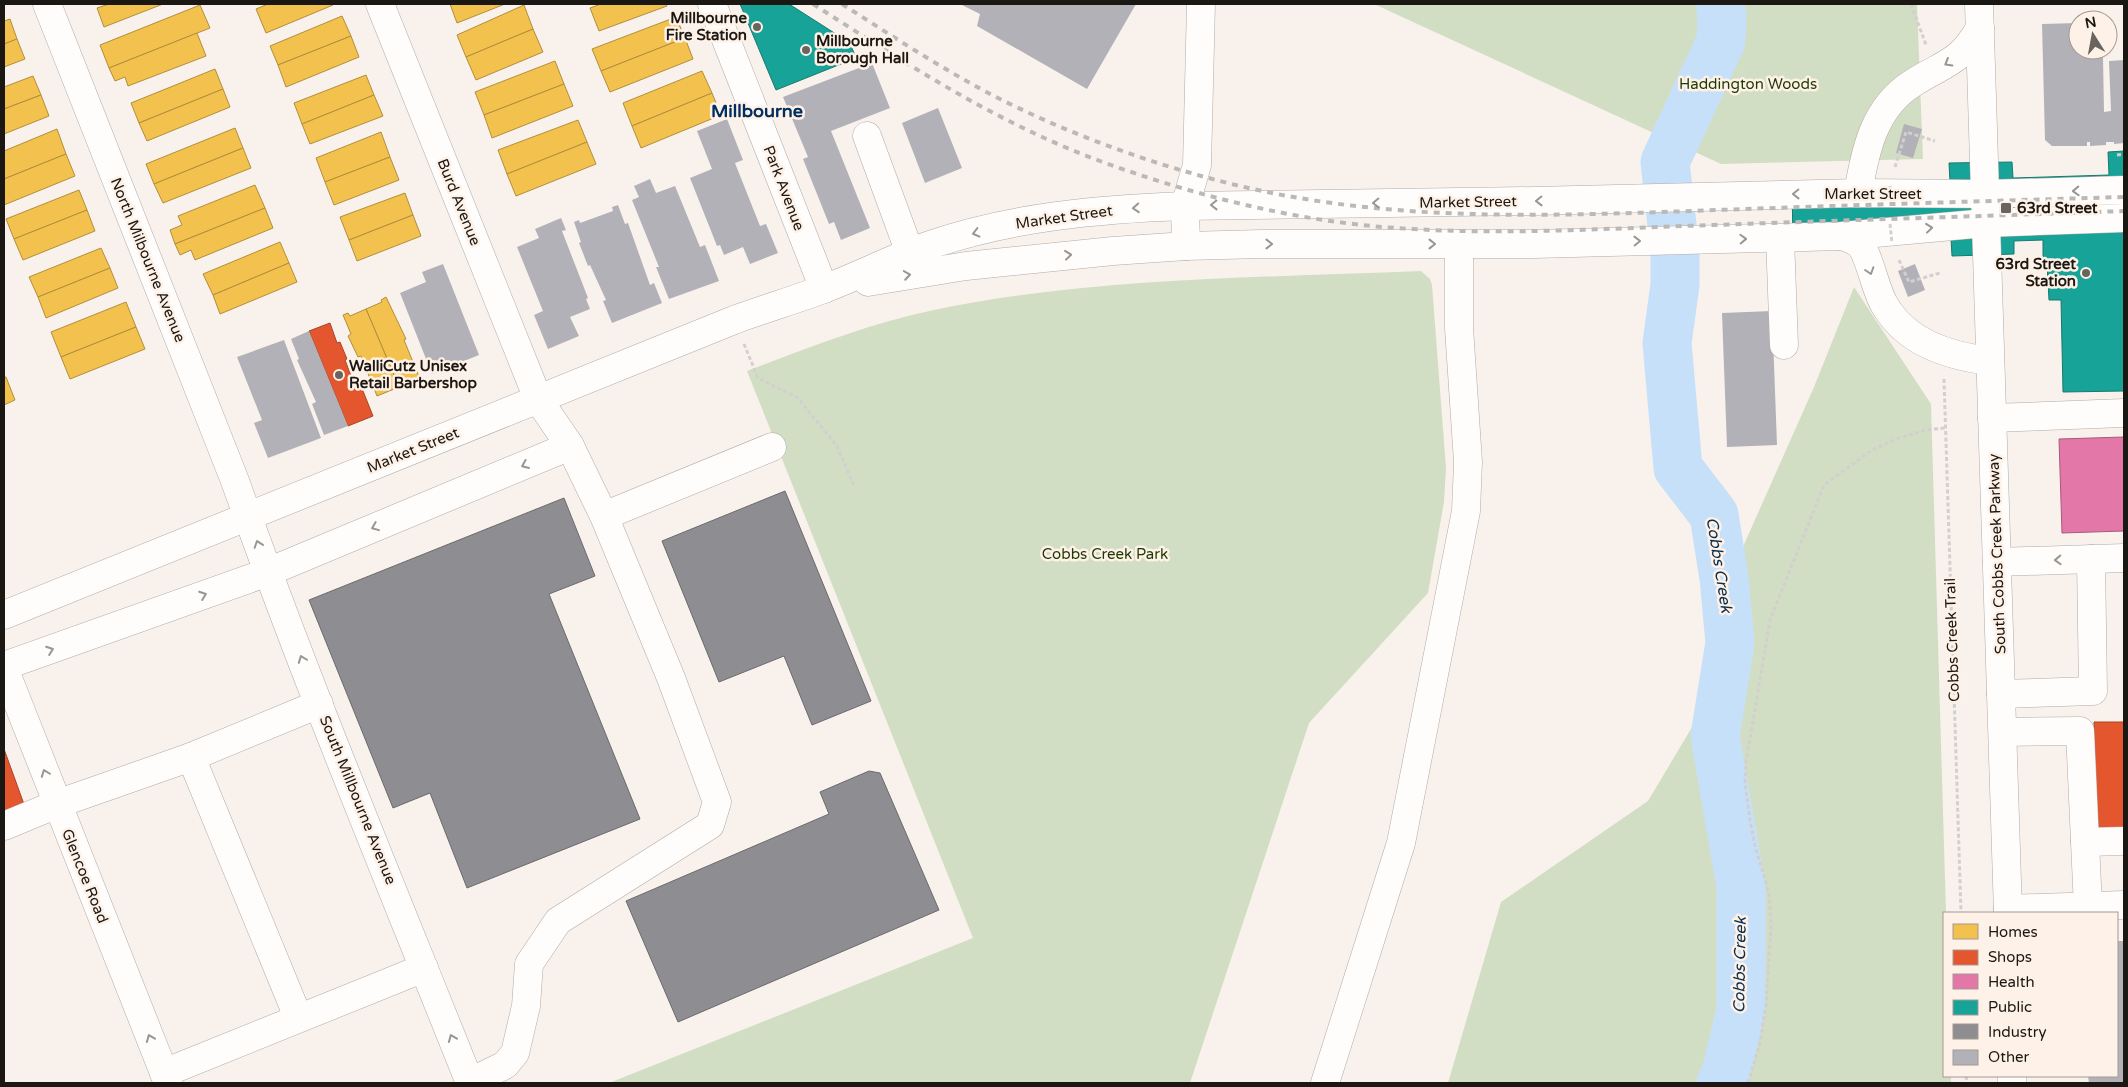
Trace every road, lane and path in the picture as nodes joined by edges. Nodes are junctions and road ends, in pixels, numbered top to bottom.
1 (47, 4) edge
2 (380, 4) edge
3 (712, 4) edge
4 (1201, 4) edge
5 (1911, 4) edge
6 (1979, 16) edge
7 (1928, 51) dead end
8 (867, 136) dead end
9 (1934, 141) dead end
10 (2124, 154) edge
11 (2116, 155) dead end
12 (1895, 168) dead end
13 (1892, 177) dead end
14 (2124, 190) edge
15 (1858, 193) junction
16 (1985, 194) junction
17 (1890, 200) dead end
18 (1185, 206) junction
19 (2124, 218) edge
20 (1986, 223) junction
21 (1890, 224) dead end
22 (1842, 236) junction
23 (1780, 238) junction
24 (1459, 244) junction
25 (1186, 246) junction
26 (1896, 251) dead end
27 (910, 253) junction
28 (1899, 259) dead end
29 (1940, 273) dead end
30 (2048, 284) dead end
31 (2032, 285) dead end
32 (824, 289) junction
33 (734, 320) junction
34 (1784, 345) dead end
35 (1990, 361) junction
36 (1944, 375) dead end
37 (538, 399) junction
38 (2124, 413) edge
39 (1992, 418) junction
40 (1945, 428) junction
41 (570, 446) junction
42 (772, 447) dead end
43 (854, 486) dead end
44 (248, 516) junction
45 (604, 516) junction
46 (2124, 558) edge
47 (2091, 559) junction
48 (1997, 562) junction
49 (268, 572) junction
50 (4, 615) edge
51 (4, 667) edge
52 (2001, 694) junction
53 (319, 704) junction
54 (2003, 732) junction
55 (191, 757) junction
56 (57, 804) junction
57 (4, 826) edge
58 (2085, 842) junction
59 (2124, 842) edge
60 (2124, 905) edge
61 (2088, 907) junction
62 (2008, 911) edge
63 (1961, 912) edge
64 (424, 968) junction
65 (298, 1017) junction
66 (166, 1078) edge
67 (470, 1082) edge
68 (1325, 1083) edge
69 (1748, 1083) edge

1 - 44 main road, North Milbourne Avenue
2 - 37 main road, Burd Avenue
3 - 32 main road, Park Avenue
4 - 18 main road
5 - 7 path
6 -> 15 main road
6 - 16 main road, South Cobbs Creek Parkway
8 - 27 main road
9 - 12 path
10 - 11 path
13 - 17 path, bridge
14 -> 16 main road, Market Street
15 - 16 main road, Market Street
15 -> 18 main road, Market Street
16 - 20 main road, South Cobbs Creek Parkway
18 - 25 main road
18 -> 27 main road, Market Street
19 - 20 main road, Market Street
22 -> 20 main road, Market Street
20 - 35 main road, South Cobbs Creek Parkway
21 - 26 path, bridge
22 - 23 main road, Market Street
22 -> 35 main road
24 -> 23 main road, Market Street
23 - 34 main road
25 -> 24 main road, Market Street
24 - 68 main road
32 -> 25 main road, Market Street
27 - 32 main road, Market Street
28 - 29 path
30 - 31 path
32 - 33 main road, Market Street
33 - 37 main road, Market Street
33 - 43 path
35 - 39 main road, South Cobbs Creek Parkway
36 - 40 path, Cobbs Creek Trail
37 - 41 main road, Burd Avenue
37 - 44 main road, Market Street
38 - 39 main road
39 - 48 main road, South Cobbs Creek Parkway
40 - 63 path, Cobbs Creek Trail
40 - 69 path
41 - 45 main road, Burd Avenue
41 -> 49 main road
42 - 45 main road
49 -> 44 main road, South Millbourne Avenue
44 - 50 main road, Market Street
45 - 67 main road, Burd Avenue
46 - 47 main road
47 -> 48 main road
47 - 52 main road
48 - 52 main road, South Cobbs Creek Parkway
51 -> 49 main road
53 -> 49 main road, South Millbourne Avenue
56 -> 51 main road, Glencoe Road
52 - 54 main road, South Cobbs Creek Parkway
53 - 55 main road
53 - 64 main road, South Millbourne Avenue
54 - 58 main road
54 - 62 main road, South Cobbs Creek Parkway
55 - 56 main road
55 - 65 main road
56 - 57 main road
66 -> 56 main road, Glencoe Road
58 - 59 main road
58 - 61 main road
60 - 61 main road
61 - 62 main road
64 - 65 main road
67 -> 64 main road, South Millbourne Avenue
65 - 66 main road

